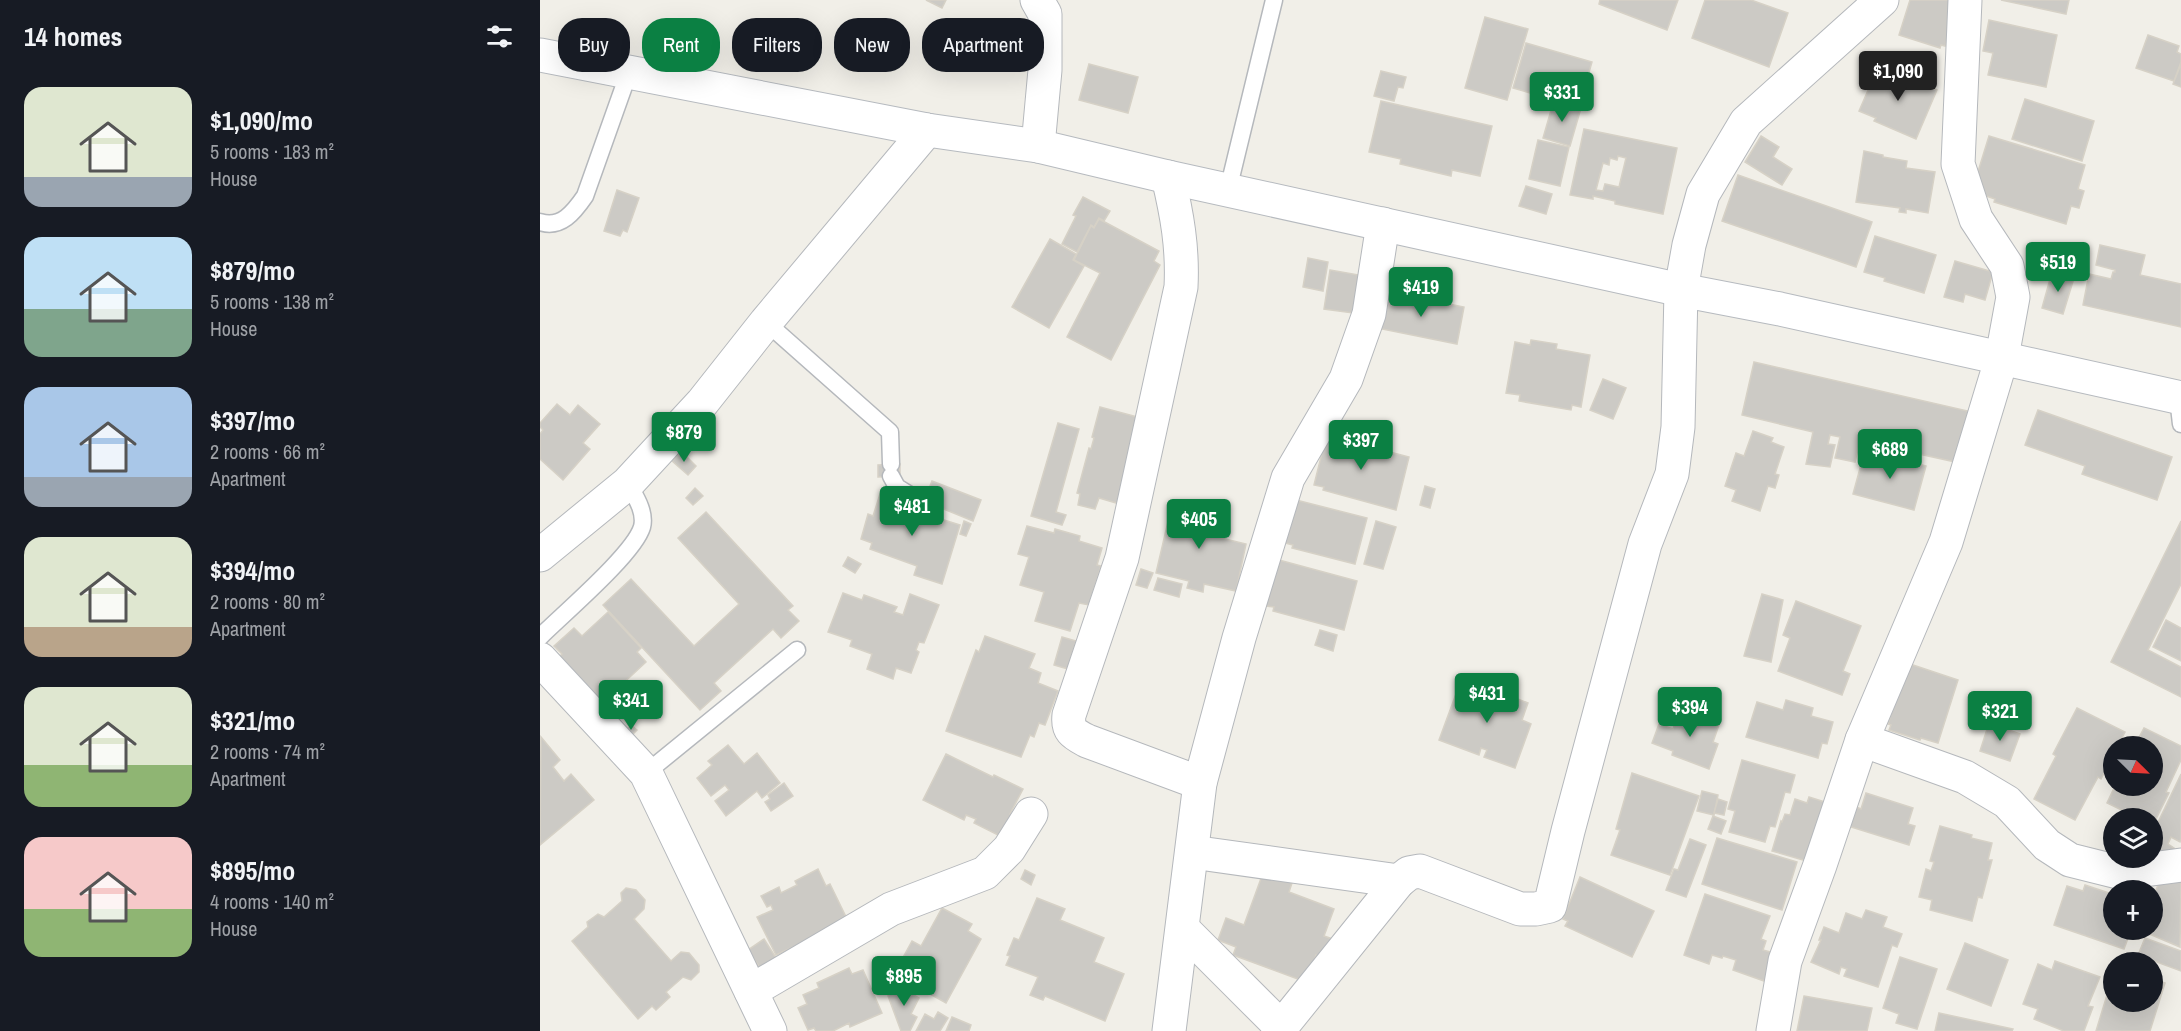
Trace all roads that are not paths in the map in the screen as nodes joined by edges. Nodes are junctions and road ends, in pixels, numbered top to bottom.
1 (1274, 0) edge
2 (1882, 0) edge
3 (1965, 0) edge
4 (1047, 5) edge
5 (540, 56) edge
6 (558, 59) edge
7 (629, 72) joint
8 (927, 130) junction
9 (1038, 146) junction
10 (1168, 177) junction
11 (1228, 190) junction
12 (540, 222) edge
13 (1383, 224) junction
14 (1681, 290) junction
15 (766, 322) junction
16 (2002, 357) junction
17 (2180, 407) edge
18 (628, 483) junction
19 (918, 500) dead end
20 (540, 555) edge
21 (540, 637) edge
22 (797, 650) dead end
23 (540, 659) edge
24 (1862, 740) junction
25 (646, 773) junction
26 (1200, 783) junction
27 (1031, 814) dead end
28 (1192, 852) junction
29 (2181, 865) edge
30 (1399, 881) junction
31 (1183, 929) junction
32 (751, 991) junction
33 (1280, 1030) edge
34 (770, 1031) edge
35 (1169, 1031) edge
36 (1773, 1031) edge

1 - 11 lane
2 - 14 street
3 - 16 street
4 - 9 street
5 - 6 street
7 - 8 street
7 - 12 lane
8 - 9 street
8 - 15 street
9 - 10 street
10 - 11 street
10 - 26 street
11 - 13 street
13 - 14 street
13 - 26 street
14 - 16 street
14 - 30 street
15 - 18 street
15 - 19 lane
16 - 17 street
16 - 24 street
18 - 20 street
18 - 21 lane
22 - 25 lane
23 - 25 street
24 - 29 street
24 - 36 street
25 - 32 street
26 - 28 street
27 - 32 street
28 - 30 street
28 - 31 street
30 - 33 street
31 - 33 street
31 - 35 street
32 - 34 street

